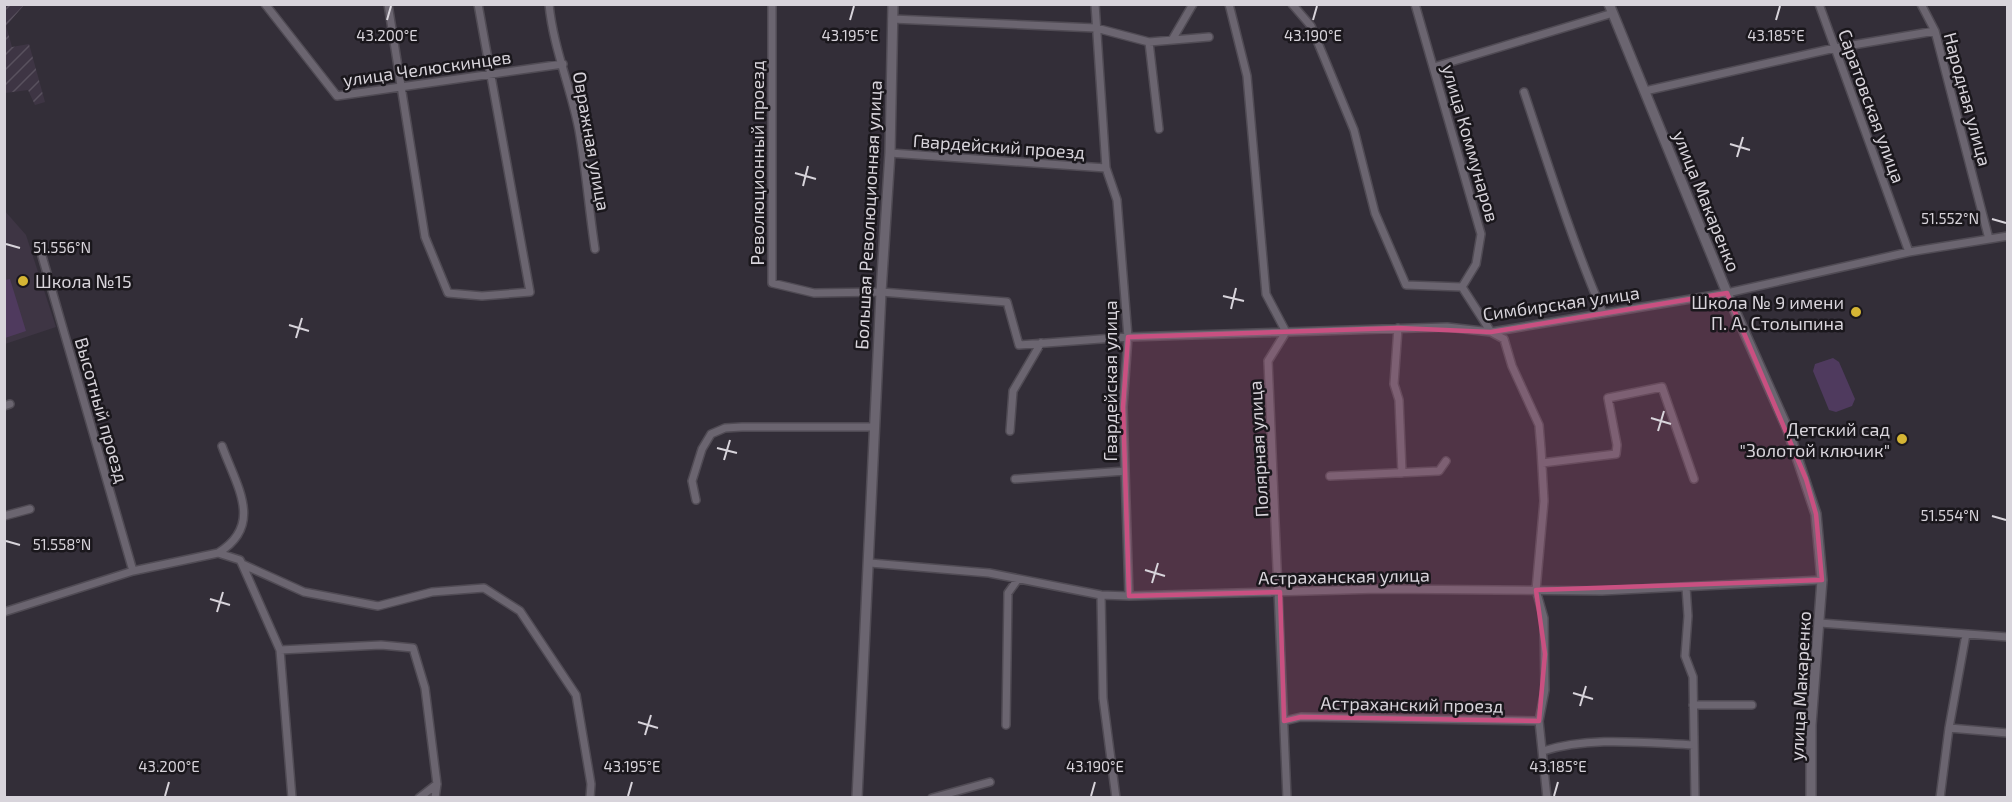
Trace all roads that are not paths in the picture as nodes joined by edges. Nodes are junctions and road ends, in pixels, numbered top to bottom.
1 (266, 4) edge
2 (388, 4) edge
3 (478, 4) edge
4 (549, 4) edge
5 (772, 4) edge
6 (893, 4) edge
7 (1095, 4) edge
8 (1193, 4) edge
9 (1229, 4) edge
10 (1292, 4) edge
11 (1415, 4) edge
12 (1819, 4) edge
13 (1921, 4) edge
14 (1611, 9) edge
15 (892, 19) junction
16 (1096, 28) junction
17 (1935, 31) junction
18 (1209, 37) dead end
19 (1172, 40) junction
20 (1149, 42) junction
21 (1835, 48) junction
22 (563, 64) junction
23 (1434, 67) junction
24 (489, 75) junction
25 (402, 86) junction
26 (1645, 91) junction
27 (1524, 92) dead end
28 (1159, 129) dead end
29 (890, 153) junction
30 (1106, 168) junction
31 (2007, 236) edge
32 (1989, 239) junction
33 (595, 249) dead end
34 (1909, 252) junction
35 (42, 256) dead end
36 (1462, 287) junction
37 (880, 292) junction
38 (1726, 293) junction
39 (1603, 314) junction
40 (1398, 328) junction
41 (1286, 332) junction
42 (1491, 332) junction
43 (1128, 337) junction
44 (1041, 343) junction
45 (874, 427) junction
46 (1010, 431) dead end
47 (222, 446) dead end
48 (1446, 461) dead end
49 (1542, 463) junction
50 (1125, 471) junction
51 (1402, 473) junction
52 (1330, 476) dead end
53 (1015, 479) dead end
54 (1694, 479) dead end
55 (696, 500) dead end
56 (30, 508) dead end
57 (4, 516) edge
58 (218, 553) junction
59 (870, 563) junction
60 (242, 564) junction
61 (133, 572) junction
62 (1018, 579) junction
63 (1822, 580) junction
64 (1686, 586) junction
65 (1536, 590) junction
66 (1280, 592) junction
67 (1101, 595) junction
68 (1129, 596) junction
69 (4, 612) edge
70 (1820, 623) junction
71 (1966, 634) junction
72 (2007, 637) edge
73 (280, 650) junction
74 (1694, 705) junction
75 (1752, 705) dead end
76 (1284, 721) junction
77 (1539, 721) junction
78 (1006, 725) dead end
79 (1948, 728) junction
80 (2007, 733) edge
81 (1694, 745) junction
82 (1543, 751) junction
83 (990, 782) dead end
84 (437, 784) junction
85 (292, 798) edge
86 (419, 798) edge
87 (435, 798) edge
88 (590, 798) edge
89 (857, 798) edge
90 (932, 798) edge
91 (1116, 798) edge
92 (1287, 798) edge
93 (1547, 798) edge
94 (1695, 798) edge
95 (1811, 798) edge
96 (1940, 798) edge

1 - 25 street, улица Челюскинцев
2 - 25 street
3 - 24 street
4 - 22 street, Овражная улица
5 - 37 street, Революционный проезд
6 - 15 main road, Большая Революционная улица
7 - 16 street, Гвардейская улица
8 - 19 street
9 - 41 street
10 - 36 street
11 - 23 street, улица Коммунаров
12 - 21 street, Саратовская улица
13 - 17 street, Народная улица
14 - 23 street
14 - 26 main road, улица Макаренко
15 - 16 street
15 - 29 main road, Большая Революционная улица
16 - 20 street
16 - 30 street, Гвардейская улица
17 - 21 street
17 - 32 street, Народная улица
18 - 19 street
19 - 20 street
20 - 28 street
21 - 26 street
21 - 34 street, Саратовская улица
22 - 24 street, улица Челюскинцев
22 - 33 street, Овражная улица
23 - 36 street, улица Коммунаров
24 - 25 street, улица Челюскинцев
24 - 25 street
26 - 38 main road, улица Макаренко
27 - 39 street
29 - 30 street, Гвардейский проезд
29 - 37 main road, Большая Революционная улица
30 - 43 street, Гвардейская улица
31 - 32 street, Симбирская улица
32 - 34 street, Симбирская улица
34 - 38 street, Симбирская улица
35 - 61 street, Высотный проезд
36 - 42 street
37 - 44 street, Симбирская улица
37 - 45 main road, Большая Революционная улица
38 - 39 street, Симбирская улица
38 - 63 main road, улица Макаренко
39 - 42 street, Симбирская улица
40 - 41 street, Симбирская улица
40 - 42 street, Симбирская улица
40 - 51 street
41 - 43 street, Симбирская улица
41 - 66 street, Полярная улица
42 - 49 street
43 - 44 street, Симбирская улица
43 - 50 street, Гвардейская улица
44 - 46 street
45 - 55 street
45 - 59 main road, Большая Революционная улица
47 - 58 street
48 - 51 street
49 - 54 street
49 - 65 street
50 - 53 street, Гвардейская улица
50 - 68 street, Гвардейская улица
51 - 52 street
56 - 57 street
58 - 60 street
58 - 61 street
59 - 62 street, Астраханская улица
59 - 89 main road, Большая Революционная улица
60 - 73 street
60 - 88 street
61 - 69 street
62 - 67 street, Астраханская улица
62 - 78 street
63 - 64 street, Астраханская улица
63 - 70 main road, улица Макаренко
64 - 65 street, Астраханская улица
64 - 74 street
65 - 66 street, Астраханская улица
65 - 77 street
66 - 68 street, Астраханская улица
66 - 76 street, Полярная улица
67 - 68 street, Астраханская улица
67 - 91 street
70 - 71 street
70 - 95 main road, улица Макаренко
71 - 72 street
71 - 79 street
73 - 84 street
73 - 85 street
74 - 75 street
74 - 81 street
76 - 77 street, Астраханский проезд
76 - 92 street, Полярная улица
77 - 82 street
79 - 80 street
79 - 96 street
81 - 82 street
81 - 94 street
82 - 93 street
83 - 90 street
84 - 86 street
84 - 87 street

